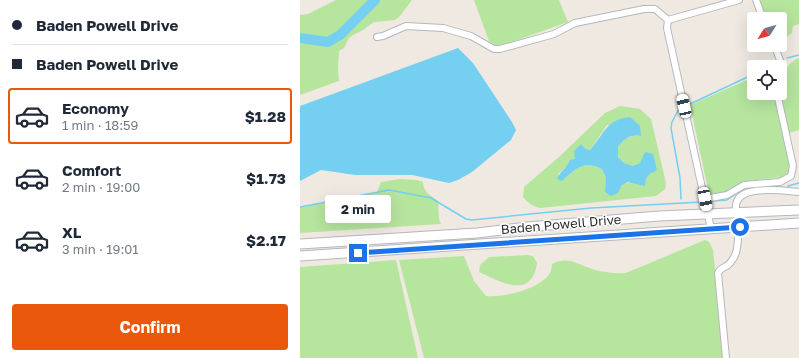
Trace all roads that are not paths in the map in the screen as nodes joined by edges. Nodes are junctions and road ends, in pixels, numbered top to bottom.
1 (739, 0) edge
2 (756, 0) edge
3 (760, 12) edge
4 (668, 20) junction
5 (377, 37) dead end
6 (779, 100) edge
7 (787, 179) junction
8 (782, 191) junction
9 (799, 192) edge
10 (705, 199) junction
11 (736, 208) tunnel mouth
12 (799, 210) edge
13 (708, 215) junction
14 (799, 223) edge
15 (711, 229) junction
16 (738, 235) tunnel mouth
17 (300, 244) edge
18 (300, 256) edge
19 (726, 358) edge

1 - 4 street
2 - 3 street
4 - 5 street
4 - 10 street
6 - 7 street
7 - 8 street
7 - 10 street
8 - 9 street
8 - 11 street
10 - 13 street
12 - 13 main road, Baden Powell Drive
13 - 15 street
13 - 17 main road, Baden Powell Drive
14 - 15 main road, Baden Powell Drive
15 - 18 main road, Baden Powell Drive
16 - 19 street

